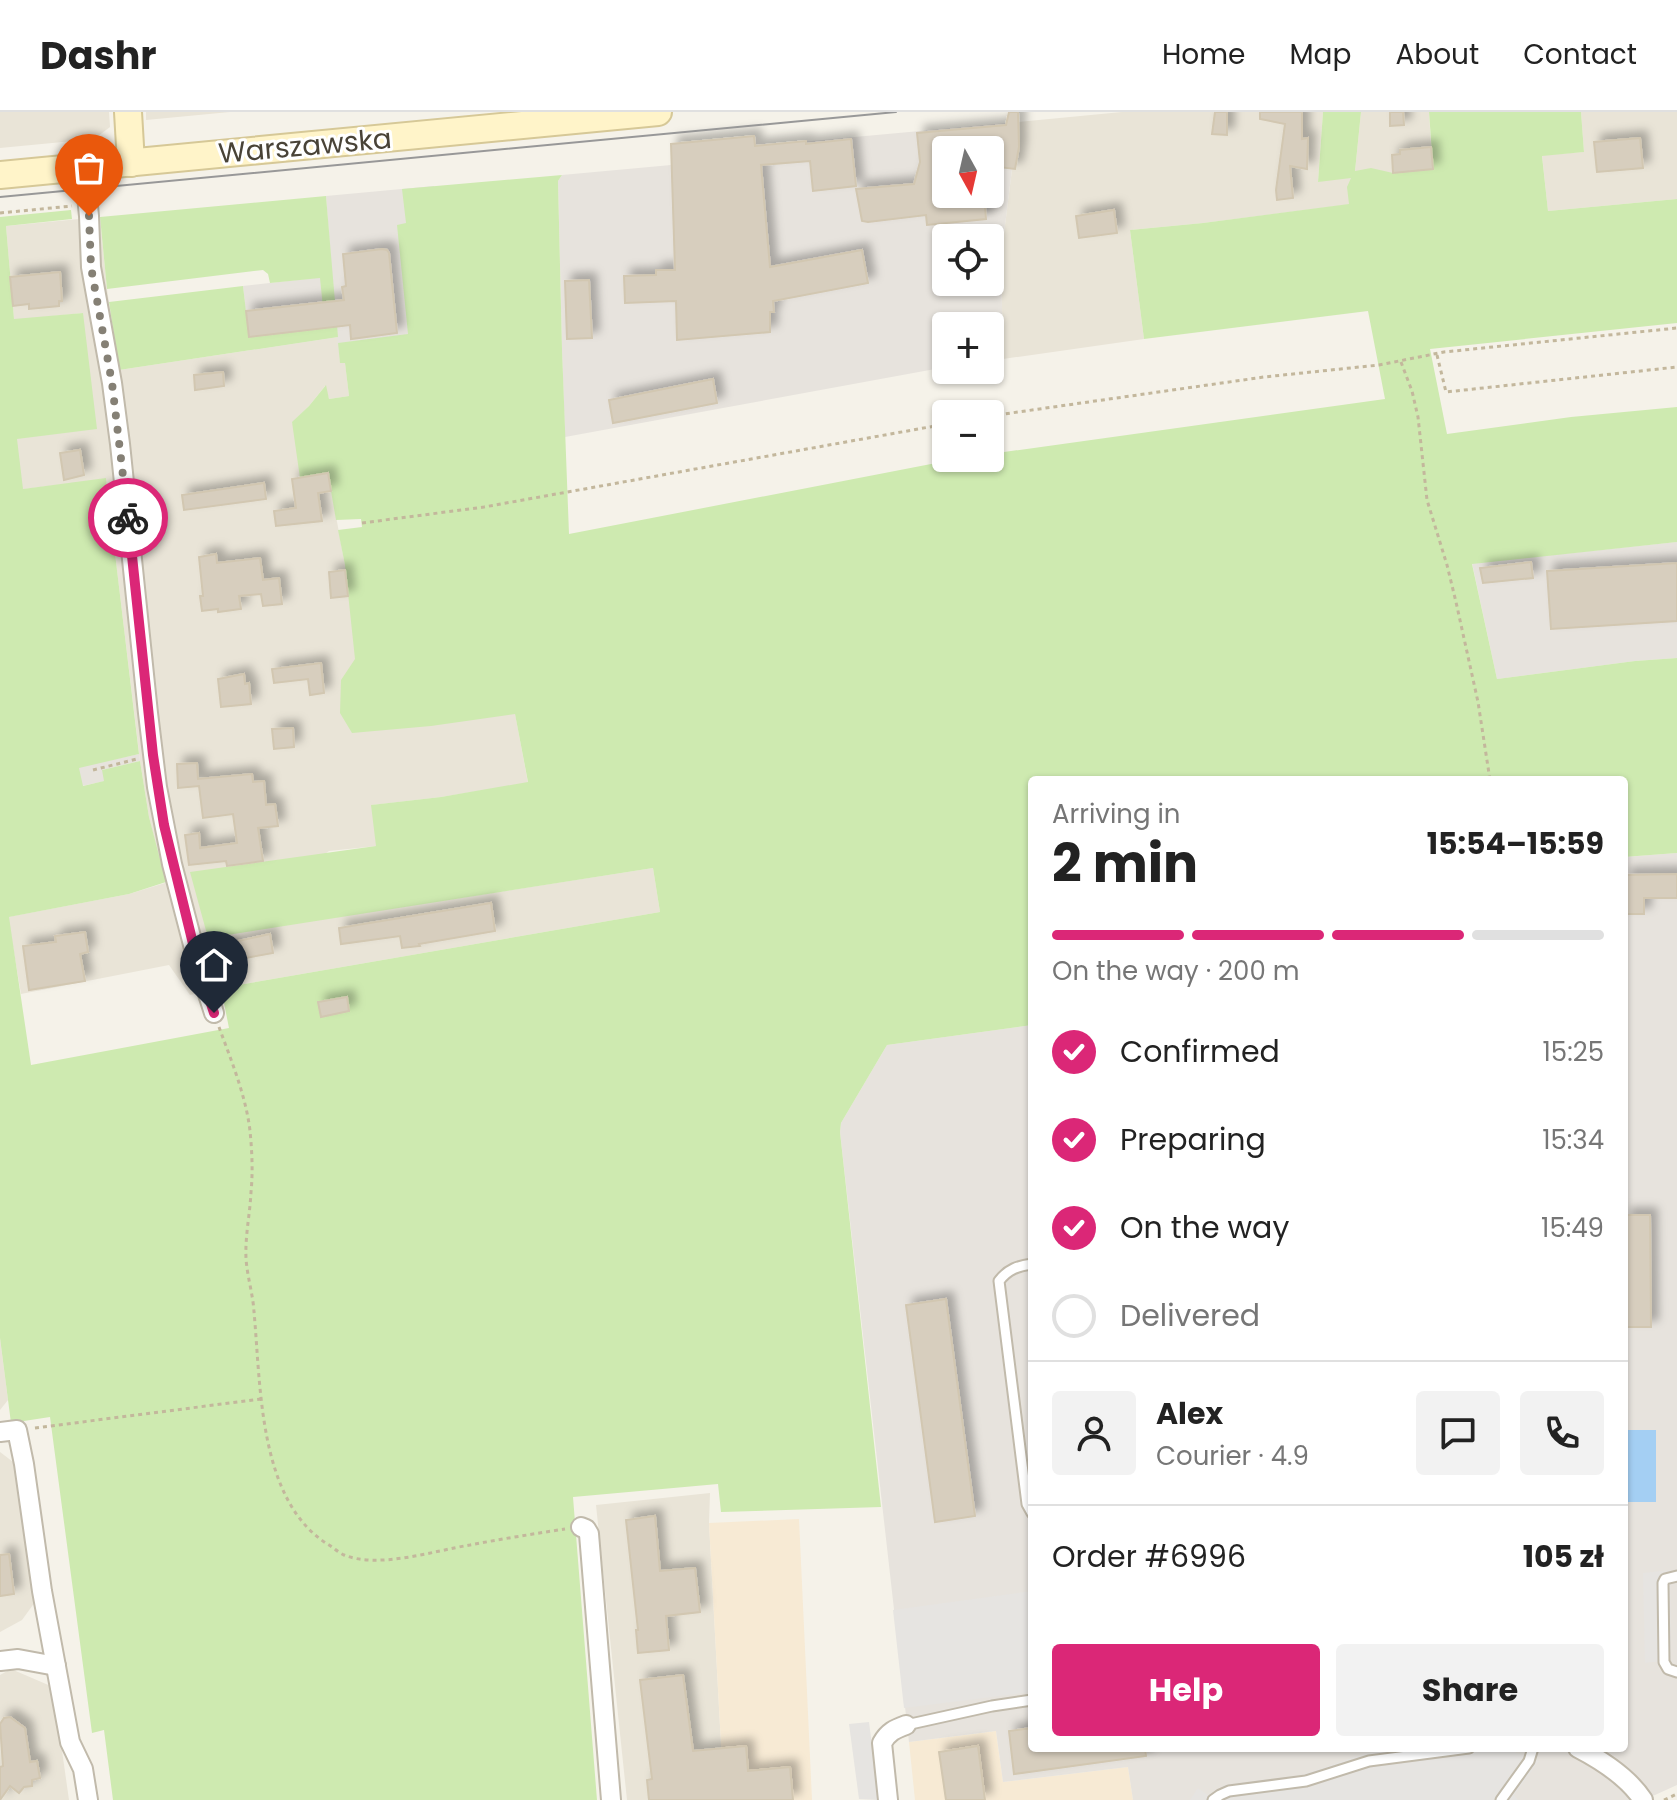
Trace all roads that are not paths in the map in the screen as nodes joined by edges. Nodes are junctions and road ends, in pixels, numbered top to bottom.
1 (128, 112) edge
2 (658, 112) edge
3 (131, 163) junction
4 (84, 167) junction
5 (0, 175) edge
6 (214, 1013) road end
7 (1028, 1265) edge
8 (8, 1431) edge
9 (1028, 1506) edge
10 (581, 1527) road end
11 (1677, 1576) edge
12 (0, 1661) edge
13 (56, 1666) junction
14 (1677, 1672) edge
15 (1028, 1701) edge
16 (906, 1725) joint
17 (1438, 1752) edge
18 (1532, 1752) edge
19 (1584, 1752) edge
20 (1611, 1752) edge
21 (1613, 1770) junction
22 (88, 1800) edge
23 (611, 1800) edge
24 (888, 1800) edge
25 (1213, 1800) edge
26 (1501, 1800) edge
27 (1643, 1800) edge

1 - 3 main road
2 - 3 main road, Warszawska
3 - 4 main road, Warszawska
4 - 5 main road, Warszawska
4 - 6 street
7 - 9 lane
8 - 13 street
10 - 23 street
11 - 14 lane
12 - 13 street
13 - 22 street
15 - 16 lane
16 - 24 street
17 - 25 lane
18 - 26 lane
19 - 21 street
20 - 21 street
21 - 27 street

